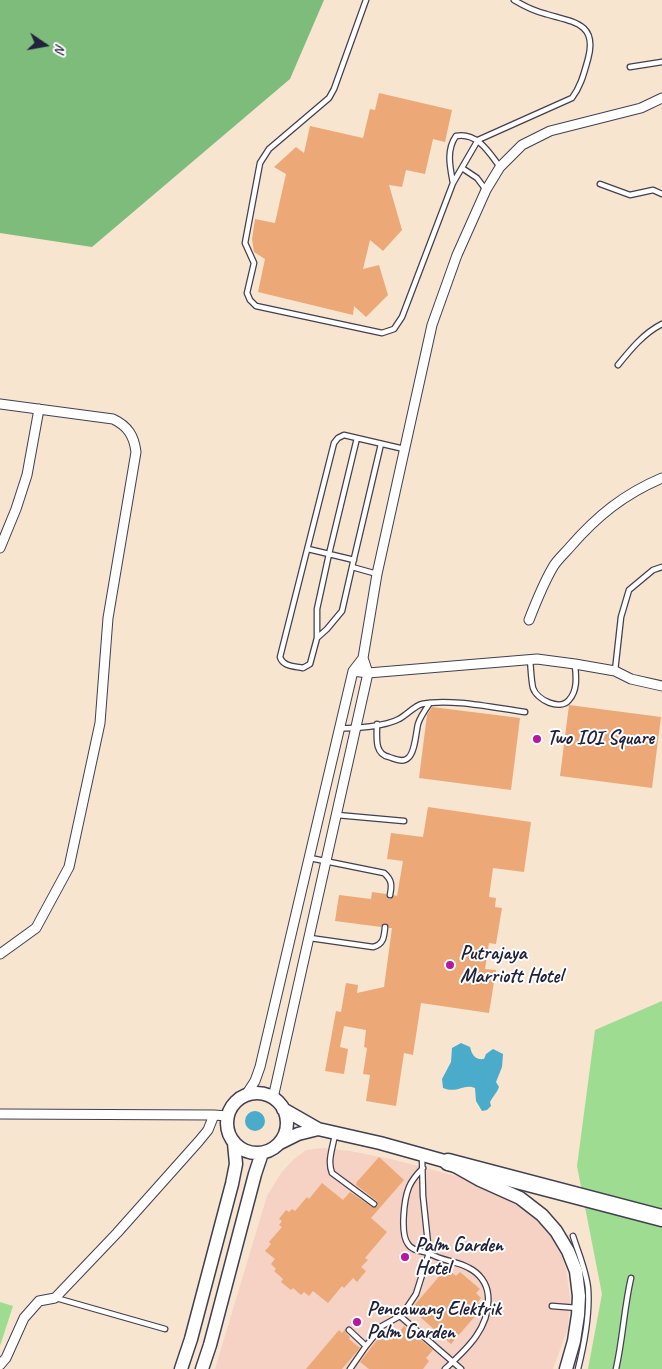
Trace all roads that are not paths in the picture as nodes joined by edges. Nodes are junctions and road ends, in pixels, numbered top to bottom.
1 (366, 0) edge
2 (514, 0) edge
3 (662, 62) edge
4 (630, 67) dead end
5 (662, 98) edge
6 (478, 140) junction
7 (500, 167) junction
8 (462, 168) junction
9 (452, 183) junction
10 (600, 184) dead end
11 (486, 190) junction
12 (662, 194) edge
13 (662, 324) edge
14 (618, 365) dead end
15 (0, 404) edge
16 (39, 409) junction
17 (357, 438) junction
18 (381, 444) junction
19 (404, 449) junction
20 (662, 478) edge
21 (0, 548) edge
22 (308, 549) junction
23 (329, 554) junction
24 (354, 560) junction
25 (662, 567) edge
26 (352, 568) junction
27 (377, 574) junction
28 (529, 620) dead end
29 (316, 638) junction
30 (363, 658) junction
31 (530, 660) junction
32 (575, 664) junction
33 (353, 671) junction
34 (615, 671) junction
35 (368, 674) junction
36 (662, 686) edge
37 (430, 703) junction
38 (525, 712) dead end
39 (376, 724) junction
40 (340, 728) junction
41 (356, 729) junction
42 (337, 815) junction
43 (404, 821) dead end
44 (310, 858) junction
45 (327, 862) junction
46 (390, 895) dead end
47 (385, 927) dead end
48 (310, 938) junction
49 (0, 954) edge
50 (246, 1095) junction
51 (273, 1098) junction
52 (284, 1109) junction
53 (0, 1114) edge
54 (214, 1114) junction
55 (228, 1116) junction
56 (318, 1129) junction
57 (336, 1133) junction
58 (234, 1143) junction
59 (280, 1143) junction
60 (262, 1153) junction
61 (421, 1154) junction
62 (448, 1162) junction
63 (423, 1168) junction
64 (374, 1204) dead end
65 (662, 1218) edge
66 (573, 1236) dead end
67 (429, 1253) junction
68 (631, 1278) dead end
69 (54, 1298) junction
70 (552, 1306) dead end
71 (578, 1308) junction
72 (400, 1316) junction
73 (165, 1329) dead end
74 (349, 1330) dead end
75 (366, 1346) junction
76 (454, 1361) junction
77 (0, 1365) edge
78 (181, 1369) edge
79 (202, 1369) edge
80 (350, 1369) edge
81 (445, 1369) edge
82 (461, 1369) edge
83 (566, 1369) edge
84 (578, 1369) edge
85 (616, 1369) edge

1 - 9 lane
2 - 6 lane
3 - 4 lane
5 - 7 street
6 - 7 lane
6 - 8 lane
6 - 9 lane
7 - 11 street
8 - 9 lane
8 - 11 lane
10 - 12 lane
11 - 19 street
13 - 14 lane
15 - 16 street
16 - 21 street
16 - 49 street
17 - 18 lane
17 - 22 lane
17 - 23 lane
18 - 19 lane
18 - 24 lane
19 - 27 street
20 - 28 street
22 - 23 lane
22 - 29 lane
23 - 24 lane
23 - 29 lane
24 - 26 lane
25 - 34 lane
26 - 27 lane
26 - 29 lane
27 - 30 street
30 - 33 street
30 - 35 street
31 - 32 street
31 - 32 lane
31 - 35 street
32 - 34 street
33 - 35 street
33 - 40 street
34 - 36 street
35 - 41 street
37 - 38 lane
37 - 39 lane
37 - 39 lane
39 - 41 lane
40 - 41 lane
40 - 44 street
41 - 42 street
42 - 43 lane
42 - 45 street
44 - 45 lane
44 - 50 street
45 - 46 lane
45 - 48 street
47 - 48 lane
48 - 51 street
50 - 51 street
50 - 55 street
51 - 52 street
52 - 56 street
52 - 59 street
53 - 54 street
54 - 55 street
54 - 69 street
55 - 58 street
56 - 57 street
56 - 59 street
57 - 61 street
57 - 64 lane
58 - 60 street
58 - 78 street
59 - 60 street
60 - 79 street
61 - 62 street
61 - 63 lane
62 - 65 highway
62 - 71 street
63 - 67 lane
63 - 67 lane
66 - 84 lane
67 - 72 lane
67 - 76 lane
68 - 85 lane
69 - 73 lane
69 - 77 street
70 - 71 lane
71 - 83 street
72 - 75 lane
72 - 76 lane
74 - 75 lane
75 - 80 lane
76 - 81 lane
76 - 82 lane

